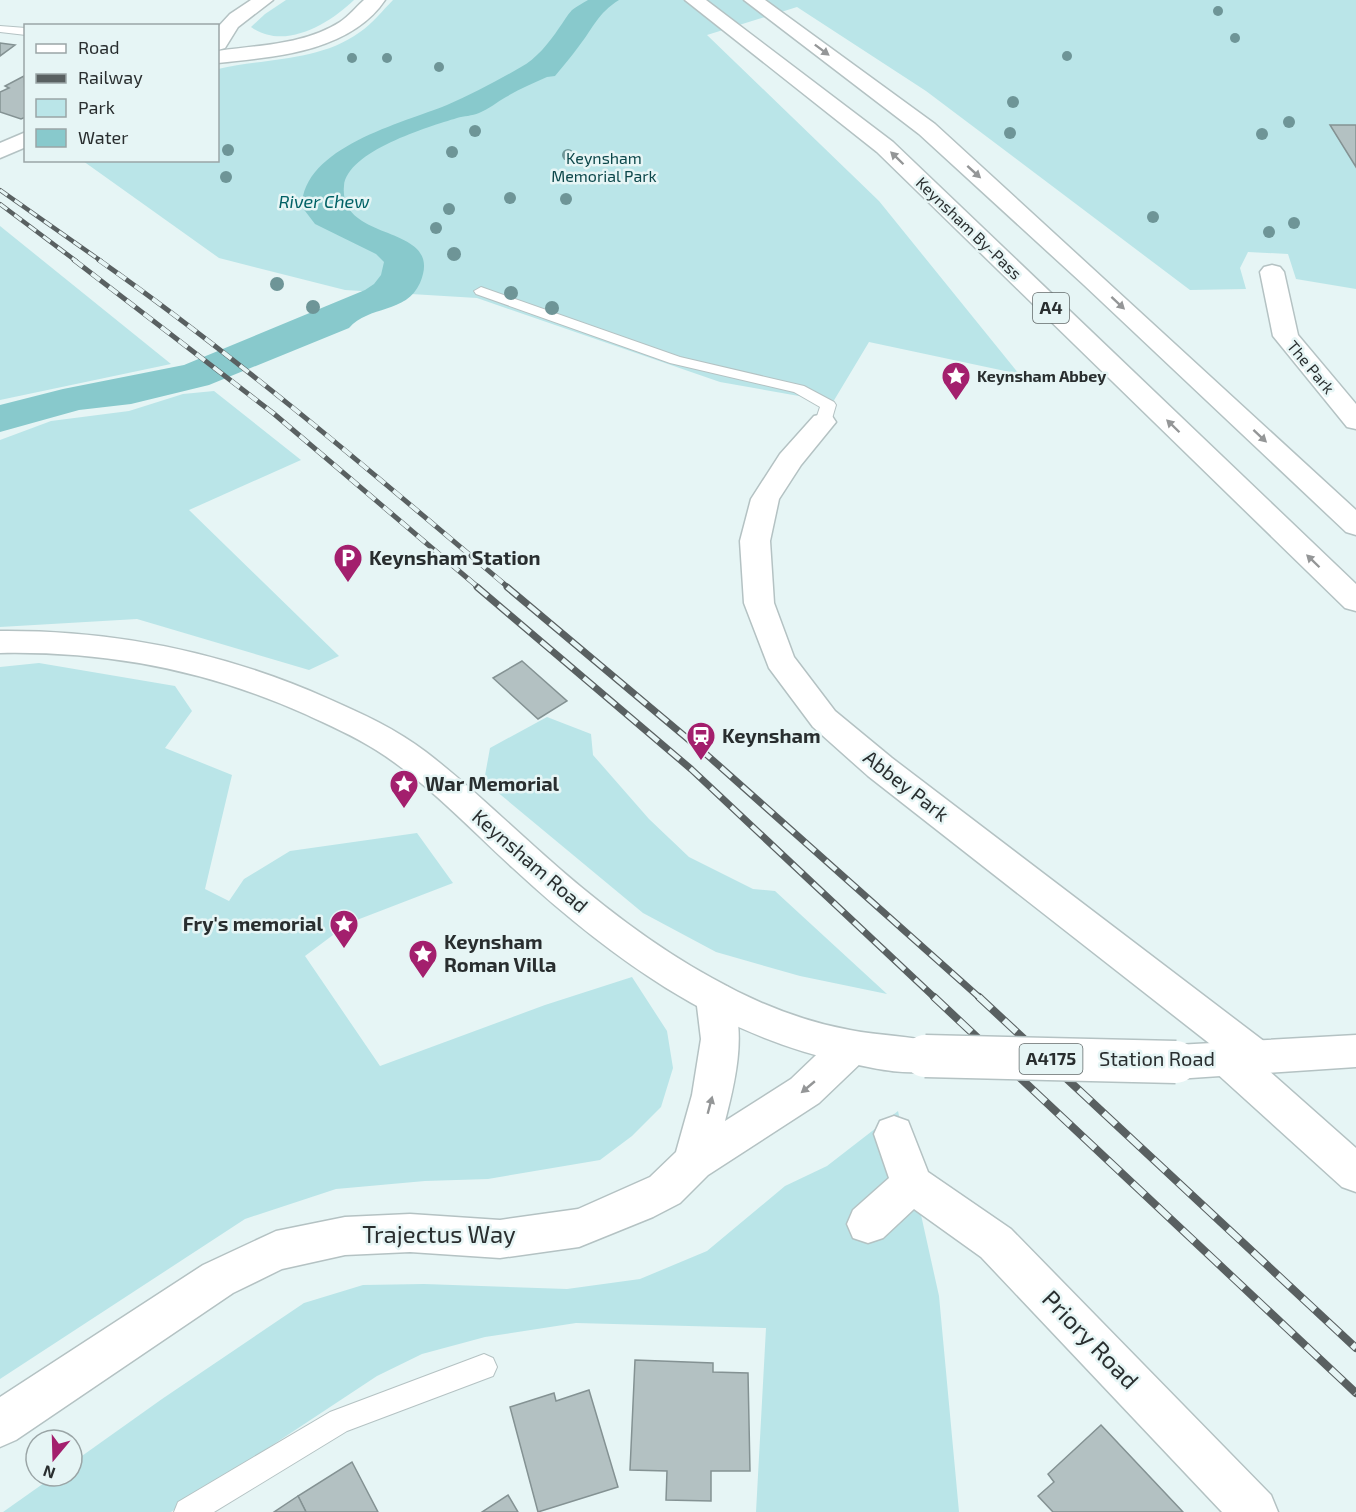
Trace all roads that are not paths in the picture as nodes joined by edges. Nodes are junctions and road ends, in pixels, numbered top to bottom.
1 (264, 0) edge
2 (376, 0) edge
3 (694, 0) edge
4 (753, 0) edge
5 (0, 29) edge
6 (24, 32) edge
7 (219, 38) edge
8 (219, 57) edge
9 (24, 139) edge
10 (0, 151) edge
11 (1272, 272) dead end
12 (481, 291) dead end
13 (1356, 421) edge
14 (823, 422) joint
15 (1356, 526) edge
16 (1356, 601) edge
17 (0, 642) edge
18 (715, 998) junction
19 (850, 1048) junction
20 (1356, 1051) edge
21 (1242, 1058) junction
22 (894, 1134) dead end
23 (694, 1162) junction
24 (1356, 1174) edge
25 (912, 1184) junction
26 (868, 1224) dead end
27 (484, 1367) dead end
28 (0, 1424) edge
29 (188, 1512) edge
30 (1254, 1512) edge

1 - 7 main road
2 - 8 main road
16 -> 3 main road, Keynsham By-Pass / A4
4 -> 15 main road, A4
5 - 6 lane
9 - 10 main road
11 - 13 main road, The Park
12 - 14 lane
14 - 21 main road, Abbey Park
17 - 18 main road, Keynsham Road / A4175
18 - 19 main road, Keynsham Road / A4175
23 -> 18 main road
19 - 21 main road, Station Road / A4175, bridge
19 -> 23 main road, Trajectus Way
20 - 21 main road, Station Road / A4175
21 - 24 main road, Abbey Park
22 - 25 main road
23 - 28 main road, Trajectus Way
25 - 26 main road
25 - 30 main road, Priory Road
27 - 29 lane

